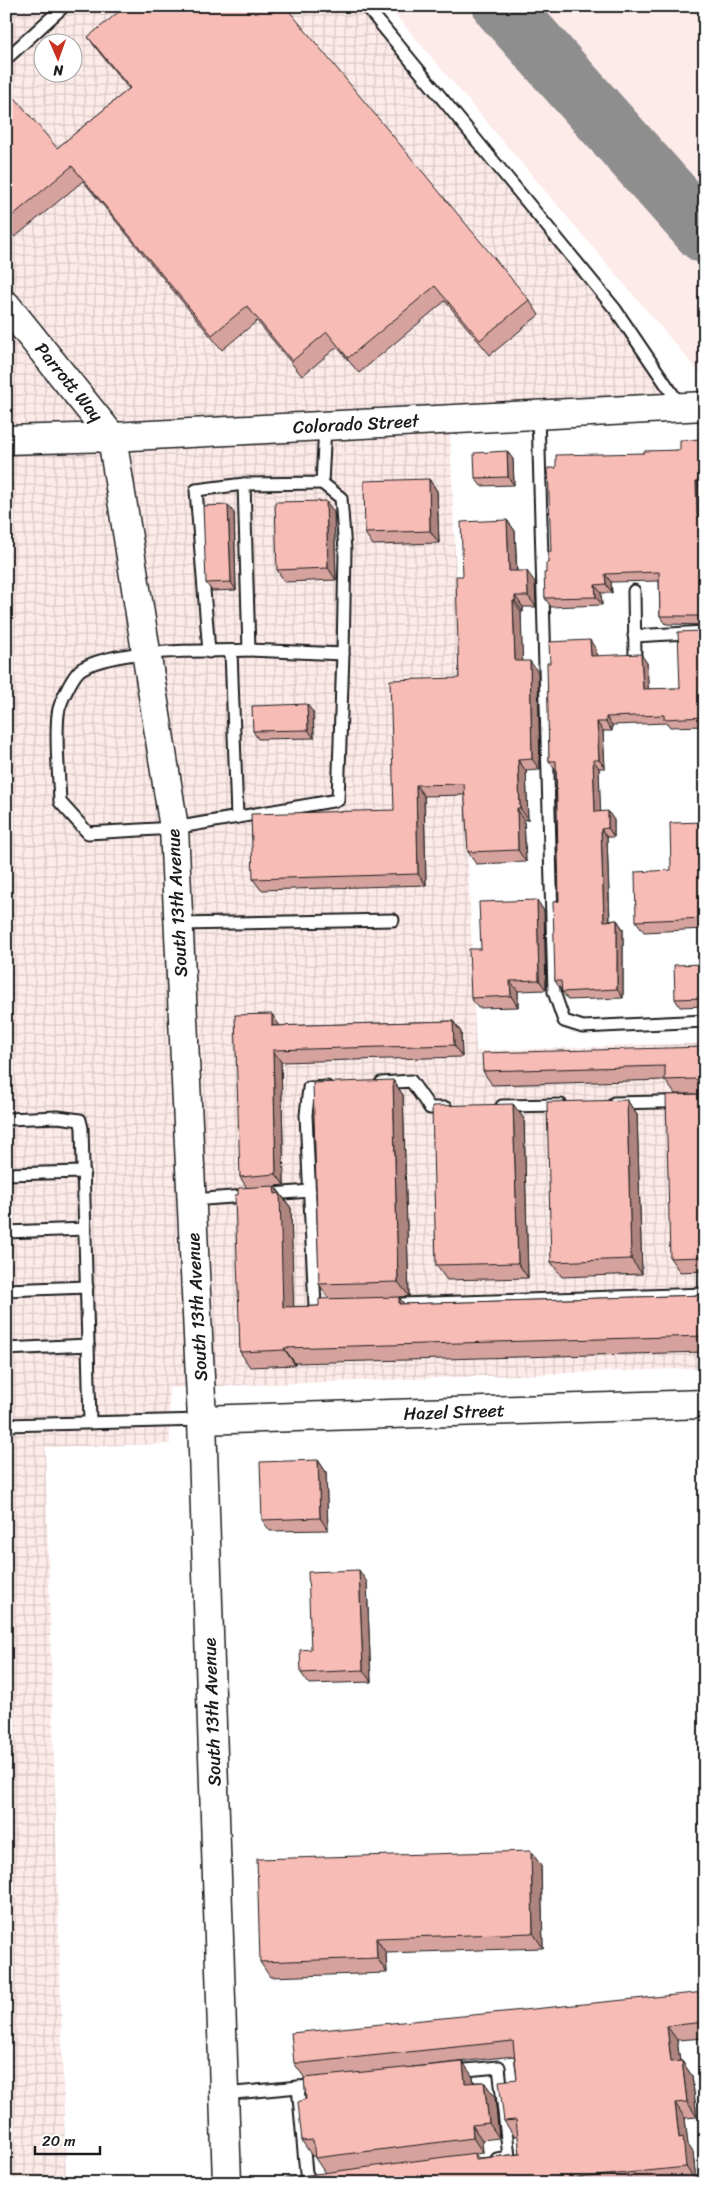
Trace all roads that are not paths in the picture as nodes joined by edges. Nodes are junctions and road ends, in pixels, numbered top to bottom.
1 (64, 6) edge
2 (366, 6) edge
3 (6, 59) edge
4 (6, 305) edge
5 (693, 406) edge
6 (538, 414) junction
7 (325, 426) junction
8 (112, 437) junction
9 (6, 440) edge
10 (322, 483) junction
11 (244, 484) junction
12 (634, 591) dead end
13 (705, 632) edge
14 (634, 636) junction
15 (249, 650) junction
16 (231, 651) junction
17 (209, 652) junction
18 (146, 654) junction
19 (343, 654) junction
20 (635, 656) edge
21 (237, 817) junction
22 (174, 828) junction
23 (393, 920) dead end
24 (178, 924) junction
25 (705, 1021) edge
26 (365, 1084) edge
27 (337, 1086) edge
28 (705, 1101) edge
29 (577, 1104) edge
30 (606, 1104) edge
31 (459, 1107) edge
32 (488, 1107) edge
33 (6, 1119) edge
34 (84, 1172) junction
35 (6, 1174) edge
36 (310, 1191) junction
37 (192, 1200) junction
38 (85, 1229) junction
39 (6, 1232) edge
40 (87, 1287) junction
41 (6, 1290) edge
42 (705, 1294) edge
43 (385, 1305) edge
44 (345, 1306) edge
45 (88, 1345) junction
46 (6, 1349) edge
47 (705, 1404) edge
48 (202, 1420) junction
49 (90, 1423) junction
50 (6, 1425) edge
51 (440, 2073) edge
52 (331, 2084) edge
53 (298, 2087) junction
54 (224, 2094) junction
55 (489, 2160) edge
56 (332, 2180) edge
57 (227, 2183) edge

1 - 3 lane
2 - 5 lane
4 - 8 main road, Parrott Way
5 - 6 main road, Colorado Street
6 - 7 main road, Colorado Street
6 - 25 lane
7 - 8 main road, Colorado Street
7 - 10 lane
8 - 9 main road, Colorado Street
8 - 18 main road, South 13th Avenue
10 - 11 lane
10 - 19 lane
11 - 15 lane
11 - 17 lane
12 - 14 lane
13 - 14 lane
14 - 20 lane
15 - 16 lane
15 - 19 lane
16 - 17 lane
16 - 21 lane
17 - 18 lane
18 - 22 main road, South 13th Avenue
18 - 22 lane
19 - 21 lane
21 - 22 lane
22 - 24 main road, South 13th Avenue
23 - 24 lane
24 - 37 main road, South 13th Avenue
26 - 31 lane
27 - 36 lane
28 - 30 lane
29 - 32 lane
33 - 34 lane
34 - 35 lane
34 - 38 lane
36 - 37 lane
36 - 44 lane
37 - 48 main road, South 13th Avenue
38 - 39 lane
38 - 40 lane
40 - 41 lane
40 - 45 lane
42 - 43 lane
45 - 46 lane
45 - 49 lane
47 - 48 main road, Hazel Street
48 - 49 lane
48 - 54 main road, South 13th Avenue
49 - 50 lane
51 - 55 lane
52 - 53 lane
53 - 54 lane
53 - 56 lane
54 - 57 main road, South 13th Avenue

